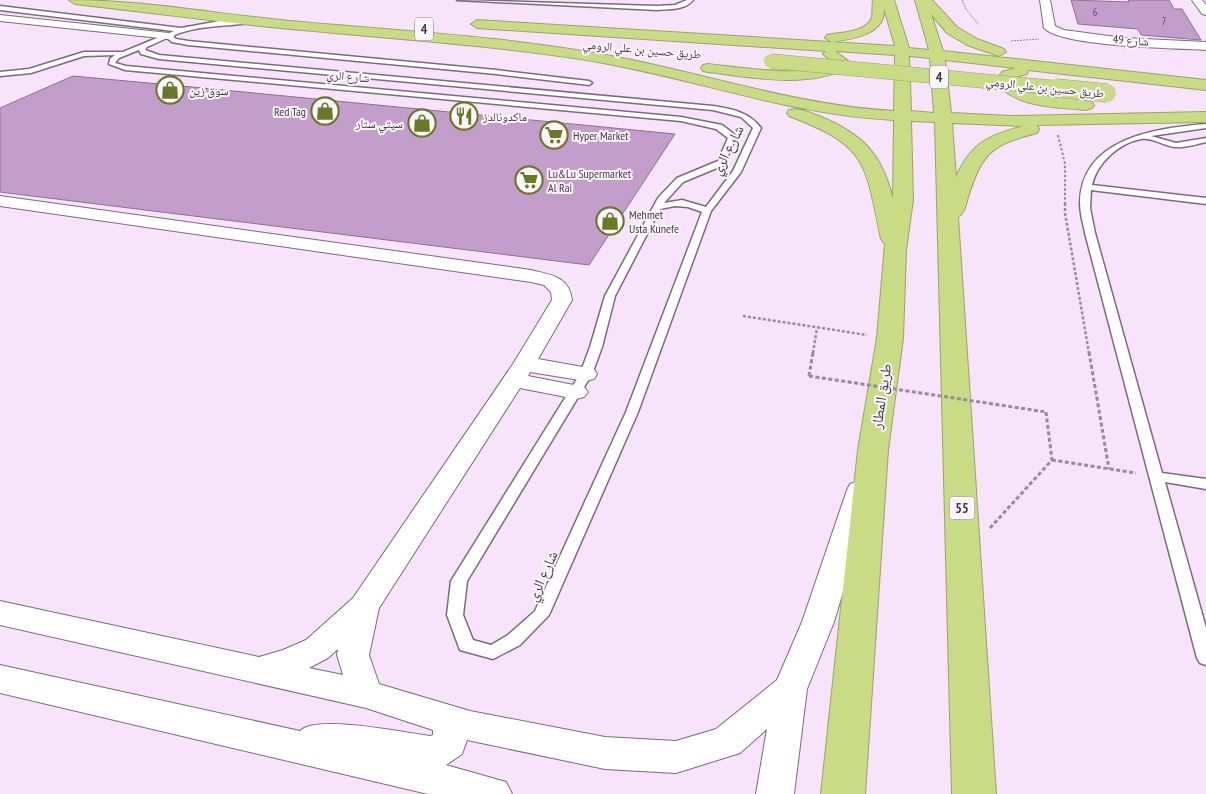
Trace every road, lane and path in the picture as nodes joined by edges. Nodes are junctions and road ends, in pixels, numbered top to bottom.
1 (76, 0) edge
2 (460, 0) edge
3 (506, 0) edge
4 (580, 0) edge
5 (690, 0) edge
6 (879, 0) edge
7 (888, 0) edge
8 (921, 0) edge
9 (926, 0) edge
10 (962, 0) edge
11 (1045, 0) edge
12 (1197, 0) edge
13 (499, 3) junction
14 (610, 7) junction
15 (0, 8) edge
16 (1206, 12) edge
17 (182, 13) junction
18 (0, 18) edge
19 (261, 22) junction
20 (980, 26) dead end
21 (181, 30) junction
22 (169, 36) junction
23 (746, 41) junction
24 (1206, 46) edge
25 (622, 48) dead end
26 (147, 51) junction
27 (901, 51) junction
28 (937, 54) junction
29 (701, 55) dead end
30 (136, 58) dead end
31 (772, 58) junction
32 (126, 61) junction
33 (627, 63) junction
34 (1091, 72) junction
35 (0, 74) edge
36 (700, 80) junction
37 (589, 84) dead end
38 (1206, 85) edge
39 (1107, 90) junction
40 (1127, 95) dead end
41 (1204, 103) edge
42 (690, 106) junction
43 (902, 116) junction
44 (1206, 117) edge
45 (943, 118) junction
46 (681, 119) junction
47 (1102, 120) junction
48 (1056, 124) junction
49 (1206, 126) edge
50 (1143, 136) junction
51 (1206, 140) edge
52 (1087, 187) junction
53 (0, 201) edge
54 (1206, 201) edge
55 (656, 208) junction
56 (707, 211) junction
57 (949, 223) junction
58 (895, 250) junction
59 (743, 316) dead end
60 (817, 328) junction
61 (890, 338) junction
62 (519, 372) junction
63 (581, 383) junction
64 (873, 450) junction
65 (1052, 460) junction
66 (1109, 469) junction
67 (1155, 476) junction
68 (1206, 484) edge
69 (964, 557) junction
70 (364, 606) junction
71 (0, 613) edge
72 (1206, 658) edge
73 (260, 670) junction
74 (0, 679) edge
75 (790, 689) junction
76 (366, 694) junction
77 (452, 722) junction
78 (267, 740) junction
79 (493, 794) edge
80 (775, 794) edge
81 (843, 794) edge
82 (974, 794) edge

1 - 17 highway
1 - 25 highway, طريق حسين بن علي الرومي / 4
2 - 13 lane
3 - 13 lane
4 - 14 lane
5 - 14 lane
6 - 23 highway
7 - 27 highway, طريق المطار
8 - 28 highway, 55
9 - 34 highway
10 - 20 path
11 - 24 street, شارع 49
12 - 16 street
13 - 14 lane
15 - 21 lane
17 - 19 highway
17 - 21 lane
18 - 22 street
19 - 21 lane, شارع الري
19 - 33 highway
21 - 22 lane, شارع الري
22 - 26 lane, شارع الري
22 - 37 lane
23 - 27 highway
23 - 31 highway, طريق حسين بن علي الرومي / 4
23 - 33 highway
26 - 30 lane
26 - 32 lane, شارع الري
26 - 42 lane, شارع الري
27 - 28 highway
27 - 43 highway, طريق المطار
28 - 34 highway
28 - 45 highway, 55
29 - 31 highway, طريق حسين بن علي الرومي / 4
31 - 39 highway, طريق حسين بن علي الرومي / 4, bridge
32 - 35 lane
32 - 46 lane, شارع الري
33 - 36 highway
34 - 38 highway
34 - 41 highway
36 - 43 highway
36 - 58 highway
39 - 40 highway, طريق حسين بن علي الرومي / 4
39 - 41 highway, طريق حسين بن علي الرومي / 4
42 - 46 lane
42 - 56 lane, شارع الري
43 - 45 highway
43 - 58 highway, طريق المطار
44 - 47 highway
45 - 47 highway
45 - 57 highway, 55
46 - 55 lane, شارع الري
47 - 48 highway
48 - 57 highway
48 - 66 path
49 - 50 lane
50 - 51 lane
50 - 52 lane
52 - 54 lane
52 - 67 lane
53 - 62 street
55 - 56 lane
55 - 63 lane, شارع الري
56 - 63 lane, شارع الري
57 - 69 highway, 55
58 - 61 highway, طريق المطار
59 - 60 path
60 - 61 path
60 - 65 path, bridge
61 - 64 highway, طريق المطار
62 - 63 street
62 - 70 street
64 - 75 street
64 - 81 highway, طريق المطار
65 - 66 path
65 - 69 path
66 - 67 path
67 - 68 lane
67 - 72 lane
69 - 82 highway, 55
70 - 73 street
70 - 76 street
71 - 73 street
73 - 76 street
74 - 78 street
75 - 77 street
75 - 80 street
76 - 77 street
77 - 78 street
78 - 79 street

